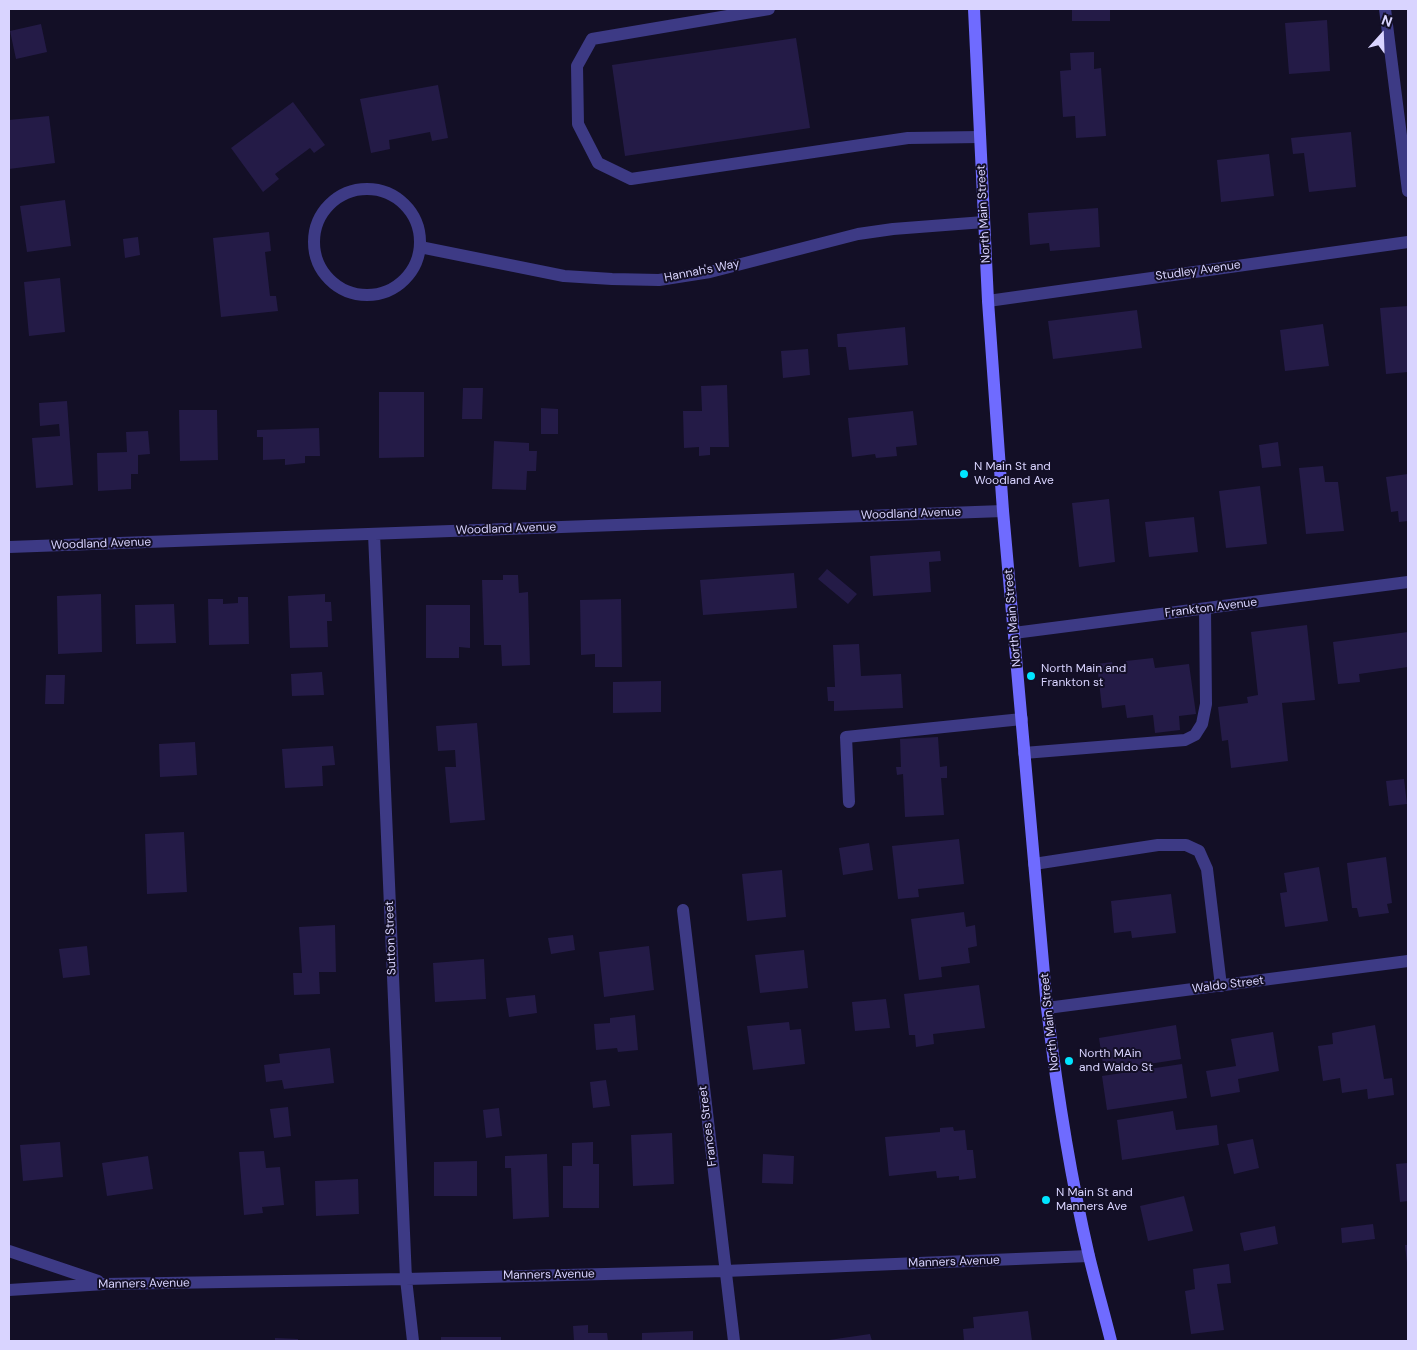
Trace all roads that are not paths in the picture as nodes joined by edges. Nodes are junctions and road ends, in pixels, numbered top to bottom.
1 (769, 9) edge
2 (974, 9) edge
3 (1385, 9) edge
4 (980, 137) junction
5 (1408, 191) edge
6 (984, 222) junction
7 (1408, 242) edge
8 (420, 247) junction
9 (988, 301) junction
10 (1003, 511) junction
11 (374, 534) junction
12 (9, 547) edge
13 (1408, 582) edge
14 (1205, 609) junction
15 (1014, 633) junction
16 (1022, 719) junction
17 (1024, 753) junction
18 (849, 802) dead end
19 (1034, 864) junction
20 (683, 910) dead end
21 (1408, 962) edge
22 (1221, 986) junction
23 (1048, 1008) junction
24 (9, 1251) edge
25 (1089, 1256) junction
26 (725, 1271) junction
27 (406, 1279) junction
28 (105, 1284) junction
29 (9, 1290) edge
30 (413, 1341) edge
31 (734, 1341) edge
32 (1112, 1341) edge

1 - 4 street
2 - 4 main road, North Main Street
3 - 5 street
4 - 6 main road, North Main Street
6 - 8 street, Hannah's Way
6 - 9 main road, North Main Street
7 - 9 street, Studley Avenue
8 - 8 street
9 - 10 main road, North Main Street
10 - 11 street, Woodland Avenue
10 - 15 main road, North Main Street
11 - 12 street, Woodland Avenue
11 - 27 street, Sutton Street
13 - 14 street, Frankton Avenue
14 - 15 street, Frankton Avenue
14 - 17 street
15 - 16 main road, North Main Street
16 - 17 main road, North Main Street
16 - 18 street
17 - 19 main road, North Main Street
19 - 22 street
19 - 23 main road, North Main Street
20 - 26 street, Frances Street
21 - 22 street, Waldo Street
22 - 23 street, Waldo Street
23 - 25 main road, North Main Street
24 - 28 street
25 - 26 street, Manners Avenue
25 - 32 main road, North Main Street
26 - 27 street, Manners Avenue
26 - 31 street, Frances Street
27 - 28 street, Manners Avenue
27 - 30 street, Sutton Street
28 - 29 street, Manners Avenue

